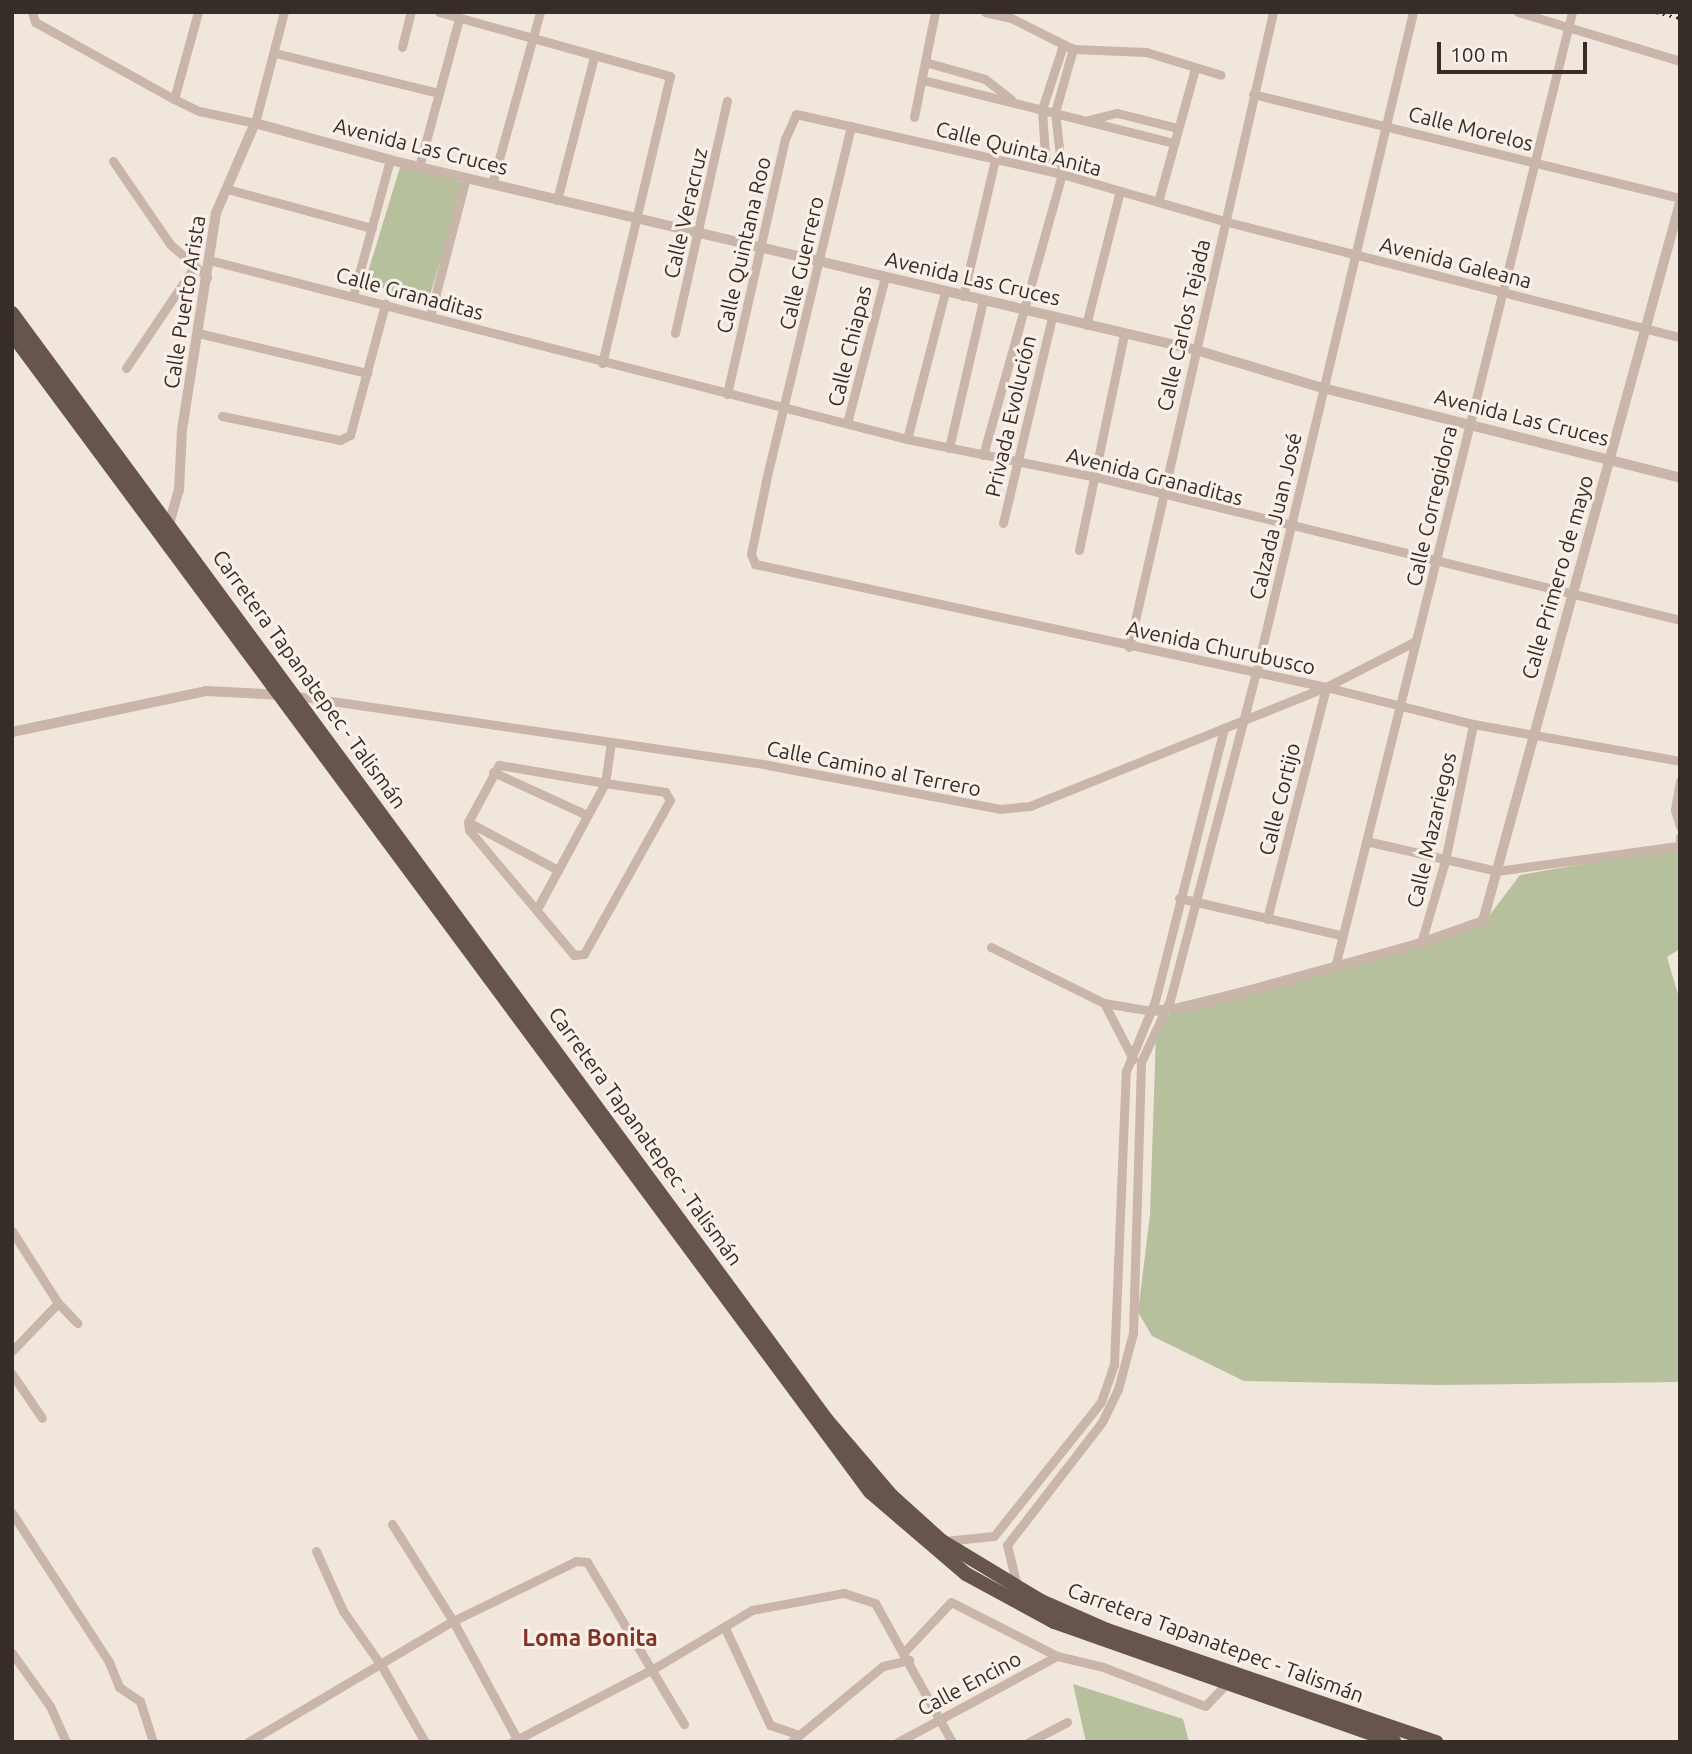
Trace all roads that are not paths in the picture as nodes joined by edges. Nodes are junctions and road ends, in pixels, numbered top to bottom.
1 (32, 12) edge
2 (198, 12) edge
3 (284, 12) edge
4 (411, 12) edge
5 (439, 12) edge
6 (540, 12) edge
7 (935, 12) edge
8 (985, 12) edge
9 (1273, 12) edge
10 (1413, 12) edge
11 (1518, 12) edge
12 (1572, 12) edge
13 (471, 17) edge
14 (459, 19) junction
15 (1567, 28) junction
16 (531, 40) junction
17 (1063, 45) junction
18 (402, 47) dead end
19 (1073, 49) junction
20 (275, 53) junction
21 (594, 57) junction
22 (1680, 61) edge
23 (925, 62) junction
24 (1195, 69) junction
25 (1221, 75) dead end
26 (923, 80) junction
27 (439, 93) junction
28 (1253, 94) junction
29 (174, 99) junction
30 (727, 101) dead end
31 (1015, 102) junction
32 (1042, 109) junction
33 (1055, 112) junction
34 (803, 114) joint
35 (914, 117) dead end
36 (1087, 121) junction
37 (255, 123) junction
38 (1387, 125) junction
39 (851, 126) junction
40 (1178, 128) junction
41 (1174, 144) junction
42 (390, 160) junction
43 (995, 160) junction
44 (113, 161) dead end
45 (1534, 161) junction
46 (419, 167) junction
47 (1046, 170) junction
48 (1062, 174) junction
49 (466, 178) junction
50 (492, 184) junction
51 (227, 189) junction
52 (1120, 191) junction
53 (558, 200) junction
54 (1680, 200) edge
55 (1158, 202) junction
56 (634, 218) junction
57 (1224, 221) junction
58 (372, 228) junction
59 (700, 233) junction
60 (761, 248) junction
61 (1358, 255) junction
62 (209, 260) junction
63 (820, 262) junction
64 (194, 267) junction
65 (207, 277) junction
66 (885, 277) junction
67 (945, 292) junction
68 (1502, 292) junction
69 (353, 296) junction
70 (963, 296) junction
71 (983, 301) junction
72 (386, 304) junction
73 (1022, 310) junction
74 (12, 313) edge
75 (430, 316) junction
76 (1052, 317) junction
77 (1086, 325) junction
78 (1644, 328) junction
79 (198, 333) junction
80 (675, 333) dead end
81 (12, 334) edge
82 (1124, 334) junction
83 (1680, 337) edge
84 (1196, 350) junction
85 (602, 363) junction
86 (126, 368) dead end
87 (368, 373) junction
88 (1323, 388) junction
89 (727, 394) junction
90 (785, 408) junction
91 (222, 416) dead end
92 (847, 423) junction
93 (1468, 423) junction
94 (907, 439) junction
95 (949, 448) junction
96 (983, 455) junction
97 (1611, 459) junction
98 (1018, 463) junction
99 (1096, 477) junction
100 (1680, 478) edge
101 (1161, 496) junction
102 (1003, 523) dead end
103 (169, 524) junction
104 (1291, 528) junction
105 (1079, 550) dead end
106 (1437, 563) junction
107 (755, 564) joint
108 (1571, 594) junction
109 (1680, 620) edge
110 (1416, 641) junction
111 (1129, 647) junction
112 (1256, 673) junction
113 (1326, 687) junction
114 (280, 695) junction
115 (297, 696) junction
116 (1400, 707) junction
117 (1242, 721) junction
118 (1474, 724) junction
119 (1224, 728) junction
120 (12, 732) edge
121 (1533, 733) junction
122 (611, 743) junction
123 (1680, 761) edge
124 (493, 772) junction
125 (1680, 781) edge
126 (605, 783) junction
127 (587, 815) junction
128 (468, 822) junction
129 (1680, 826) edge
130 (1366, 841) junction
131 (1679, 845) edge
132 (1445, 861) junction
133 (558, 870) junction
134 (1497, 871) junction
135 (1179, 898) junction
136 (1195, 904) junction
137 (537, 909) junction
138 (1267, 919) junction
139 (1341, 935) junction
140 (1421, 943) junction
141 (991, 947) dead end
142 (1335, 967) junction
143 (1104, 1003) junction
144 (1166, 1010) junction
145 (1150, 1015) junction
146 (1129, 1058) junction
147 (1141, 1062) junction
148 (12, 1231) edge
149 (58, 1303) junction
150 (78, 1324) dead end
151 (12, 1352) edge
152 (12, 1374) edge
153 (42, 1418) dead end
154 (12, 1513) edge
155 (391, 1524) dead end
156 (993, 1536) junction
157 (942, 1541) junction
158 (1007, 1545) junction
159 (316, 1551) dead end
160 (1017, 1588) junction
161 (453, 1621) junction
162 (725, 1629) junction
163 (12, 1653) edge
164 (907, 1656) junction
165 (1057, 1656) junction
166 (382, 1665) junction
167 (653, 1669) junction
168 (1226, 1684) junction
169 (939, 1719) junction
170 (1067, 1722) dead end
171 (684, 1724) dead end
172 (795, 1738) edge
173 (514, 1741) edge
174 (66, 1742) edge
175 (153, 1742) edge
176 (248, 1742) edge
177 (425, 1742) edge
178 (898, 1742) edge
179 (952, 1742) edge
180 (1029, 1742) edge
181 (1394, 1742) edge
182 (1436, 1742) edge

1 - 29 street
2 - 29 street
3 - 20 street, Calle Puerto Arista
4 - 18 street
5 - 14 street
6 - 16 street
7 - 23 street
8 - 17 street
9 - 28 street, Calle Carlos Tejada
10 - 38 street, Calzada Juan José
11 - 15 street
12 - 15 street, Calle Corregidora
13 - 14 street
13 - 16 street
14 - 27 street
15 - 22 street
15 - 45 street, Calle Corregidora
16 - 21 street
16 - 50 street
17 - 19 street
17 - 32 street
19 - 24 street
19 - 33 street
20 - 27 street
20 - 37 street, Calle Puerto Arista
21 - 53 street
21 - 56 street
23 - 26 street
23 - 31 street
24 - 25 street
24 - 40 street
26 - 31 street
26 - 35 street
27 - 46 street
28 - 38 street, Calle Morelos
28 - 57 street, Calle Carlos Tejada
29 - 37 street
30 - 59 street, Calle Veracruz
31 - 32 street
32 - 33 street
32 - 47 street
33 - 36 street
33 - 48 street
34 - 39 street, Calle Quinta Anita
34 - 60 street, Calle Quintana Roo
36 - 40 street
36 - 41 street
37 - 42 street, Avenida Las Cruces
37 - 51 street, Calle Puerto Arista
38 - 45 street, Calle Morelos
38 - 61 street, Calzada Juan José
39 - 43 street, Calle Quinta Anita
39 - 63 street, Calle Guerrero
40 - 41 street
41 - 55 street
42 - 46 street, Avenida Las Cruces
42 - 58 street
43 - 47 street, Calle Quinta Anita
43 - 70 street
44 - 64 street
45 - 54 street, Calle Morelos
45 - 68 street, Calle Corregidora
46 - 49 street, Avenida Las Cruces
47 - 48 street, Calle Quinta Anita
48 - 52 street, Calle Quinta Anita
48 - 73 street
49 - 50 street, Avenida Las Cruces
49 - 75 street
50 - 53 street, Avenida Las Cruces
51 - 58 street
51 - 62 street, Calle Puerto Arista
52 - 55 street, Calle Quinta Anita
52 - 77 street
53 - 56 street, Avenida Las Cruces
54 - 78 street, Calle Primero de mayo
55 - 57 street, Calle Quinta Anita
56 - 59 street, Avenida Las Cruces
56 - 85 street
57 - 61 street, Avenida Galeana
57 - 84 street, Calle Carlos Tejada
58 - 69 street
59 - 60 street, Avenida Las Cruces
59 - 80 street, Calle Veracruz
60 - 63 street, Avenida Las Cruces
60 - 89 street, Calle Quintana Roo
61 - 68 street, Avenida Galeana
61 - 88 street, Calzada Juan José
62 - 65 street, Calle Puerto Arista
62 - 69 street, Calle Granaditas
63 - 66 street, Avenida Las Cruces
63 - 90 street, Calle Guerrero
64 - 65 street
64 - 86 street
65 - 79 street, Calle Puerto Arista
66 - 67 street, Avenida Las Cruces
66 - 92 street, Calle Chiapas
67 - 70 street, Avenida Las Cruces
67 - 94 street
68 - 78 street, Avenida Galeana
68 - 93 street, Calle Corregidora
69 - 72 street, Calle Granaditas
70 - 71 street, Avenida Las Cruces
71 - 73 street, Avenida Las Cruces
71 - 95 street
72 - 75 street, Calle Granaditas
72 - 87 street
73 - 76 street, Avenida Las Cruces
73 - 96 street
74 - 103 highway, Carretera Tapanatepec - Talismán
75 - 85 street, Calle Granaditas
76 - 77 street, Avenida Las Cruces
76 - 98 street, Privada Evolución
77 - 82 street, Avenida Las Cruces
78 - 83 street, Avenida Galeana
78 - 97 street, Calle Primero de mayo
79 - 87 street
79 - 103 street, Calle Puerto Arista
81 - 114 highway, Carretera Tapanatepec - Talismán
82 - 84 street, Avenida Las Cruces
82 - 99 street
84 - 88 street, Avenida Las Cruces
84 - 101 street, Calle Carlos Tejada
85 - 89 street, Calle Granaditas
87 - 91 street
88 - 93 street, Avenida Las Cruces
88 - 104 street, Calzada Juan José
89 - 90 street, Avenida Granaditas
90 - 92 street, Avenida Granaditas
90 - 107 street, Calle Guerrero
92 - 94 street, Avenida Granaditas
93 - 97 street, Avenida Las Cruces
93 - 106 street, Calle Corregidora
94 - 95 street, Avenida Granaditas
95 - 96 street, Avenida Granaditas
96 - 98 street, Avenida Granaditas
97 - 100 street, Avenida Las Cruces
97 - 108 street, Calle Primero de mayo
98 - 99 street, Avenida Granaditas
98 - 102 street, Privada Evolución
99 - 101 street, Avenida Granaditas
99 - 105 street
101 - 104 street, Avenida Granaditas
101 - 111 street, Calle Carlos Tejada
103 - 115 highway, Carretera Tapanatepec - Talismán
104 - 106 street, Avenida Granaditas
104 - 112 street, Calzada Juan José
106 - 108 street, Avenida Granaditas
106 - 110 street, Calle Corregidora
107 - 111 street, Avenida Churubusco
108 - 109 street, Avenida Granaditas
108 - 121 street, Calle Primero de mayo
110 - 113 street, Calle Camino al Terrero
110 - 116 street, Calle Corregidora
111 - 112 street, Avenida Churubusco
112 - 113 street, Avenida Churubusco
112 - 117 street, Calzada Juan José
113 - 116 street, Avenida Churubusco
113 - 117 street, Calle Camino al Terrero
113 - 138 street, Calle Cortijo
114 - 115 street
114 - 120 street
114 - 168 highway, Carretera Tapanatepec - Talismán
115 - 122 street, Calle Camino al Terrero
115 - 157 highway, Carretera Tapanatepec - Talismán
116 - 118 street, Avenida Churubusco
116 - 130 street, Calle Corregidora
117 - 119 street, Calle Camino al Terrero
117 - 136 street, Calzada Juan José
118 - 121 street, Avenida Churubusco
118 - 132 street, Calle Mazariegos
119 - 122 street, Calle Camino al Terrero
119 - 135 street
121 - 123 street, Avenida Churubusco
121 - 134 street, Calle Primero de mayo
122 - 126 street
124 - 126 street
124 - 127 street
124 - 128 street
125 - 129 street
126 - 127 street
126 - 137 street
127 - 133 street
128 - 133 street
128 - 137 street
130 - 132 street
130 - 139 street, Calle Corregidora
131 - 134 street
132 - 134 street
132 - 140 street, Calle Mazariegos
133 - 137 street
134 - 140 street, Calle Primero de mayo
135 - 136 street
135 - 145 street
136 - 138 street
136 - 144 street, Calzada Juan José
138 - 139 street
139 - 142 street, Calle Corregidora
140 - 142 street
141 - 143 street
142 - 144 street
143 - 145 street
143 - 146 street
144 - 145 street
144 - 147 street, Calzada Juan José
145 - 146 street
146 - 147 street
146 - 156 street
147 - 158 street
148 - 149 street
149 - 150 street
149 - 151 street
152 - 153 street
154 - 175 street
155 - 161 street
156 - 157 street
156 - 158 street
157 - 160 highway, Carretera Tapanatepec - Talismán
158 - 160 street
159 - 166 street
160 - 182 highway, Carretera Tapanatepec - Talismán
161 - 166 street
161 - 167 street
161 - 173 street
162 - 164 street
162 - 167 street
162 - 172 street
163 - 174 street
164 - 165 street
164 - 169 street
164 - 172 street
165 - 168 street
165 - 169 street, Calle Encino
166 - 176 street
166 - 177 street
167 - 171 street
167 - 173 street
168 - 181 highway, Carretera Tapanatepec - Talismán
169 - 178 street, Calle Encino
169 - 179 street
170 - 180 street

